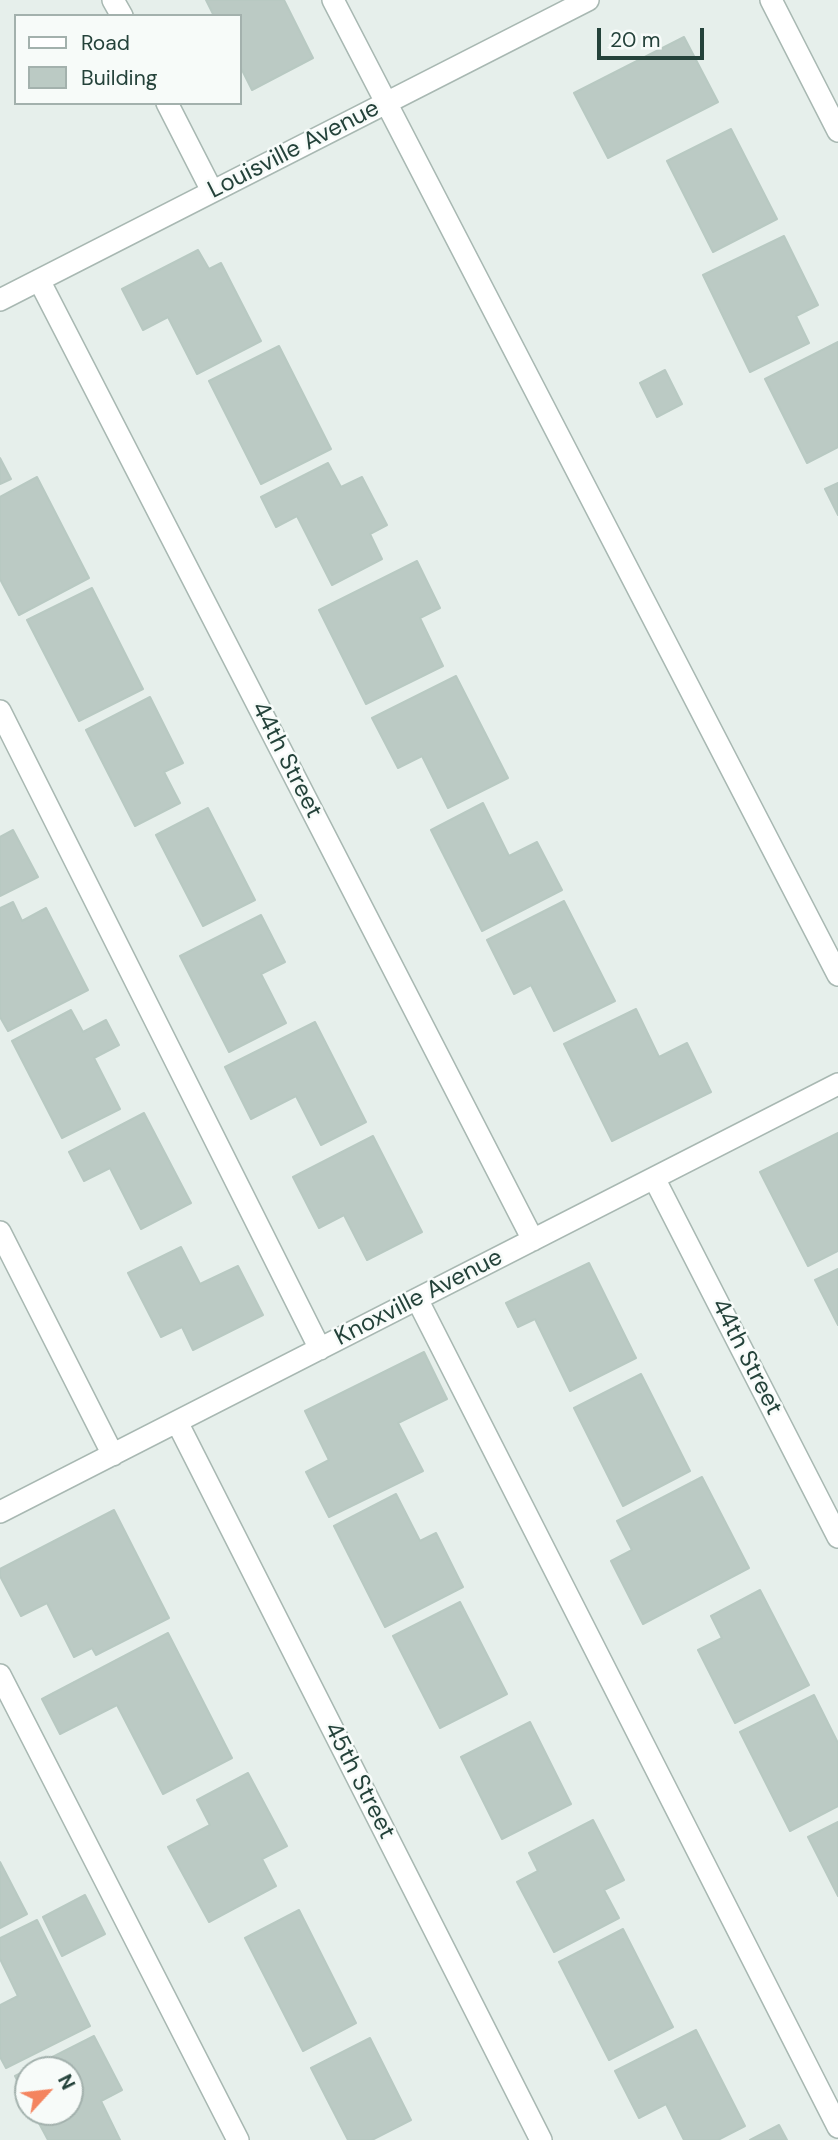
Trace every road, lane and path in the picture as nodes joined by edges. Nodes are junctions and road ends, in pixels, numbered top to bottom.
1 (334, 0) edge
2 (588, 0) edge
3 (771, 0) edge
4 (385, 103) junction
5 (168, 105) edge
6 (838, 131) edge
7 (212, 191) junction
8 (39, 280) junction
9 (0, 300) edge
10 (0, 711) edge
11 (838, 975) edge
12 (838, 1084) edge
13 (654, 1178) junction
14 (0, 1232) edge
15 (533, 1240) junction
16 (417, 1299) junction
17 (320, 1349) junction
18 (177, 1422) junction
19 (113, 1454) junction
20 (0, 1512) edge
21 (838, 1536) edge
22 (0, 1675) edge
23 (838, 2127) edge
24 (238, 2140) edge
25 (541, 2140) edge

1 - 4 street
2 - 4 street, Louisville Avenue
3 - 6 street
4 - 7 street, Louisville Avenue
4 - 11 street
5 - 7 street
7 - 8 street, Louisville Avenue
8 - 9 street, Louisville Avenue
8 - 15 street, 44th Street
10 - 17 street
12 - 13 street, Knoxville Avenue
13 - 15 street, Knoxville Avenue
13 - 21 street, 44th Street
14 - 19 street
15 - 16 street, Knoxville Avenue
16 - 17 street, Knoxville Avenue
16 - 23 street
17 - 18 street, Knoxville Avenue
18 - 19 street, Knoxville Avenue
18 - 25 street, 45th Street
19 - 20 street, Knoxville Avenue
22 - 24 street

